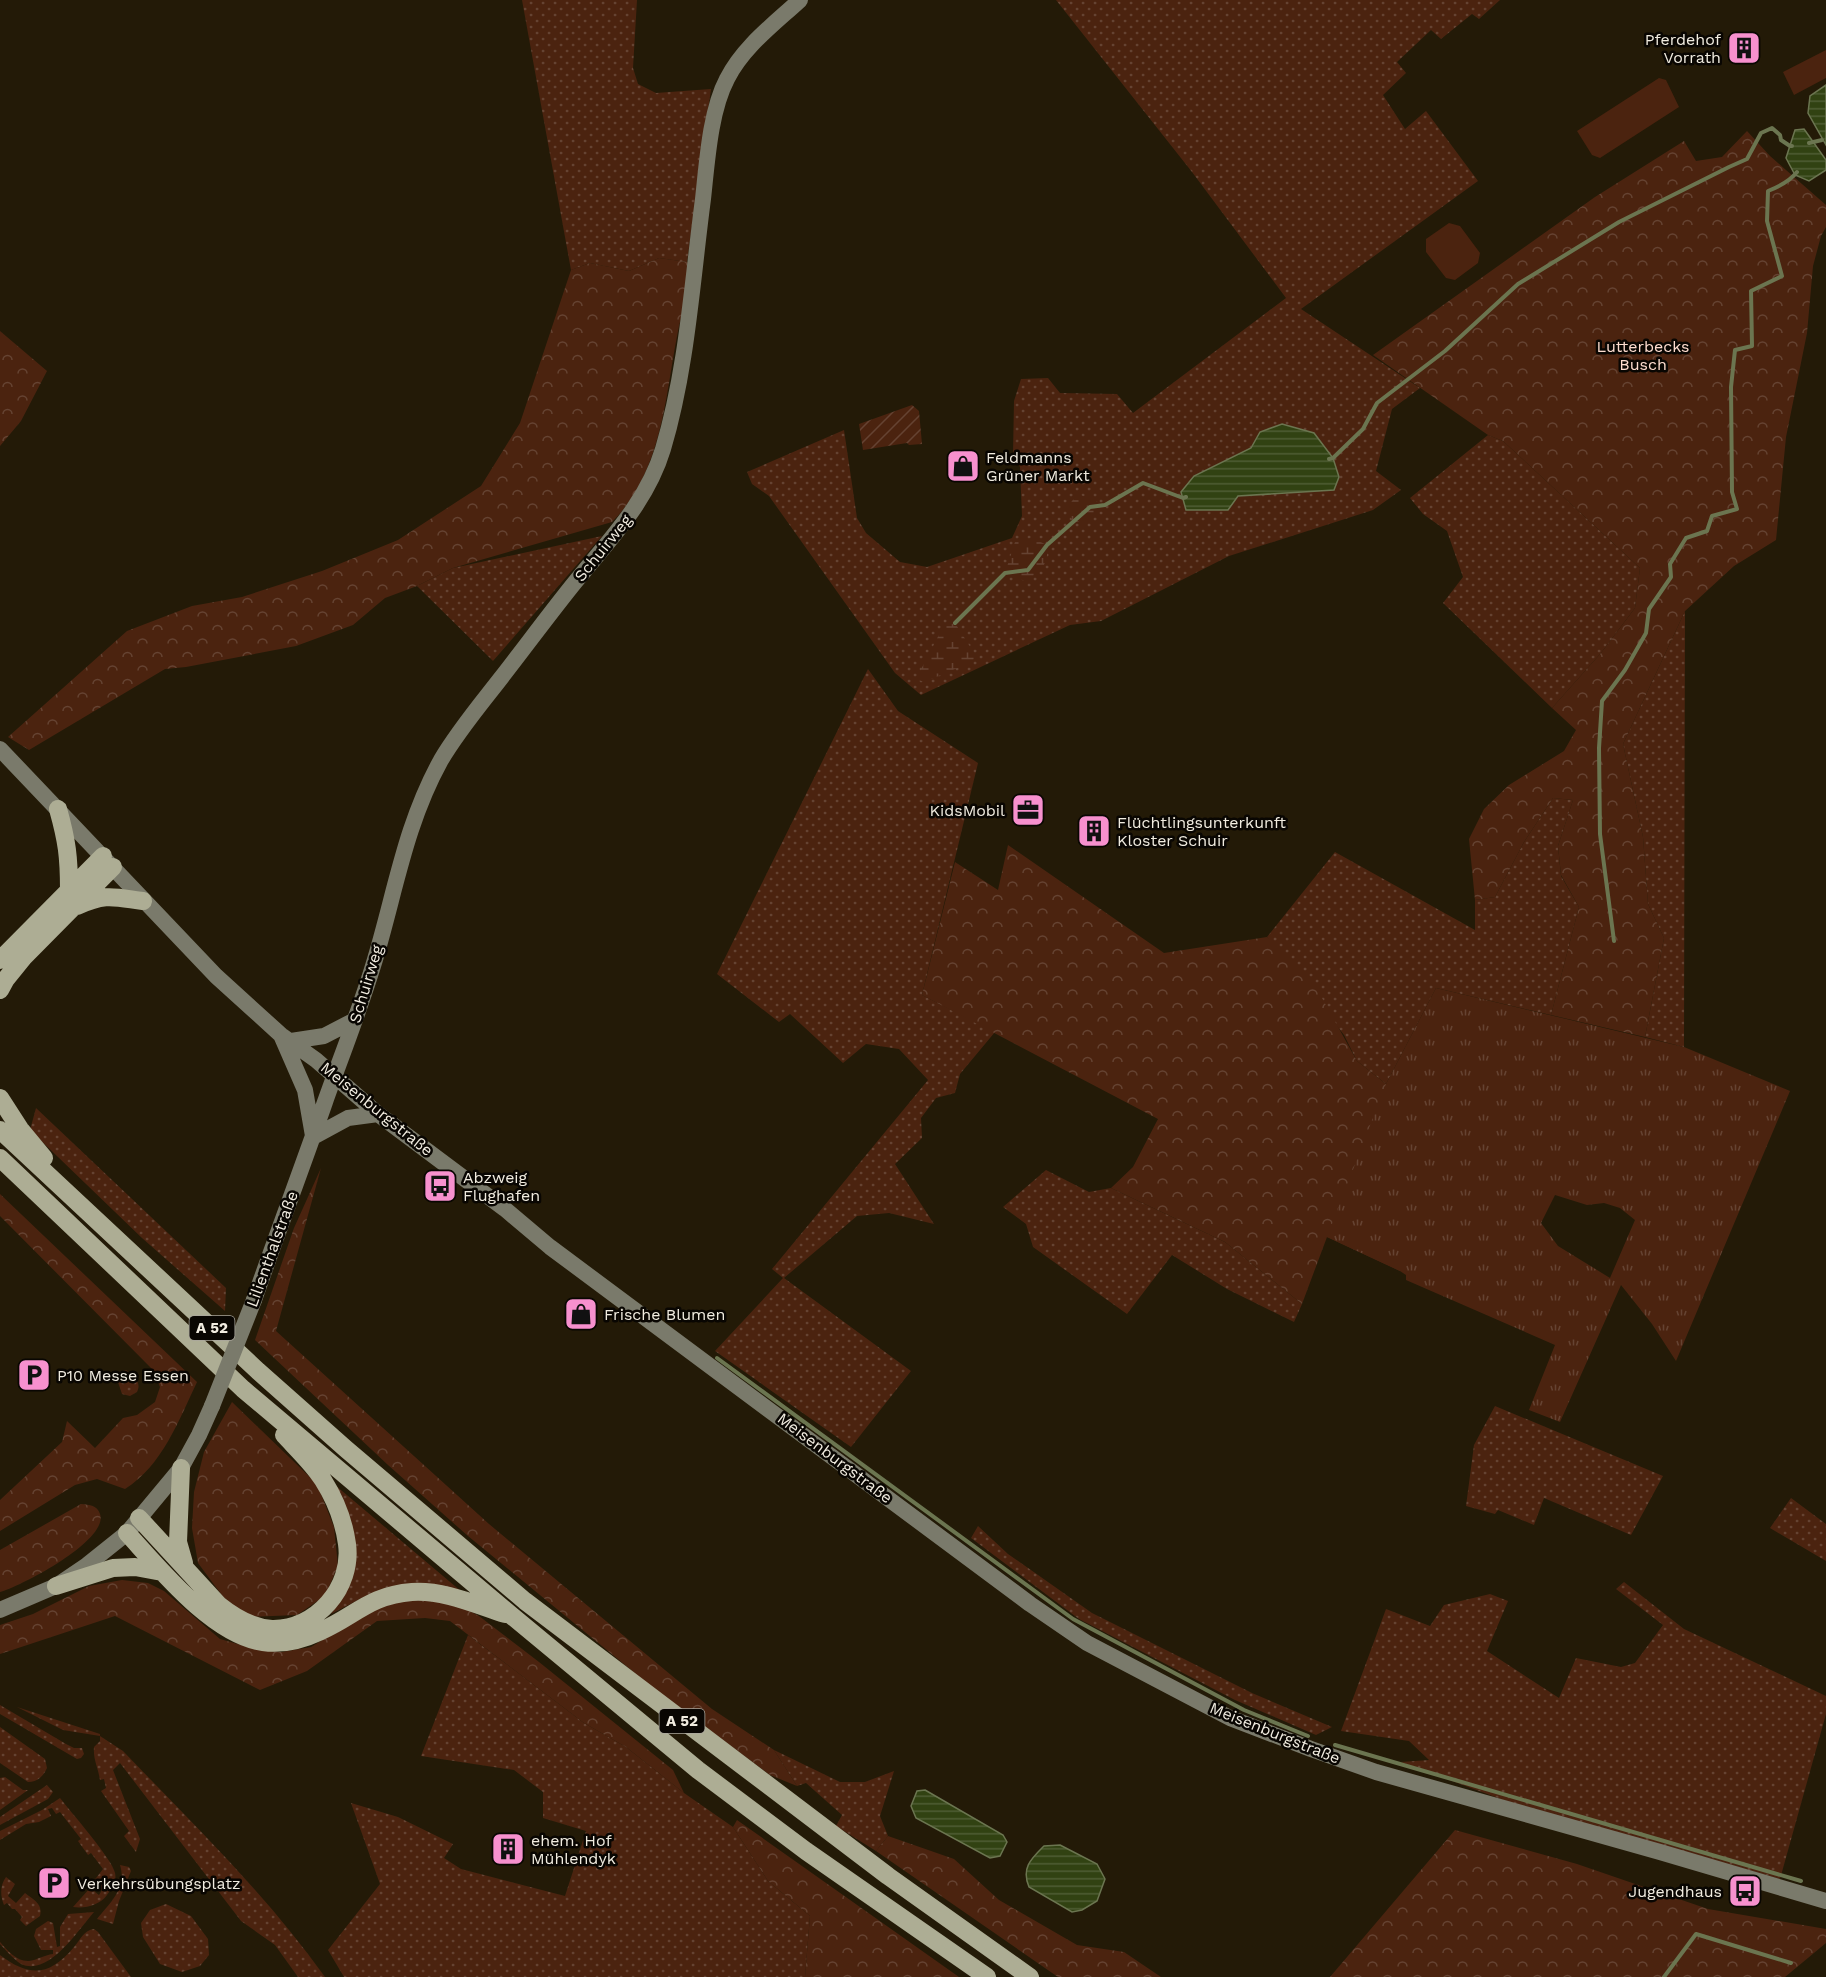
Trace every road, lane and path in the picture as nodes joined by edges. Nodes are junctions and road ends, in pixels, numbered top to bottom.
1 (800, 0) edge
2 (0, 750) edge
3 (58, 809) junction
4 (108, 862) junction
5 (69, 890) junction
6 (143, 901) junction
7 (73, 908) junction
8 (0, 960) edge
9 (0, 990) edge
10 (355, 1020) junction
11 (286, 1038) junction
12 (335, 1076) junction
13 (0, 1098) edge
14 (378, 1114) junction
15 (0, 1130) edge
16 (313, 1137) junction
17 (0, 1158) edge
18 (81, 1204) junction
19 (243, 1389) junction
20 (181, 1467) junction
21 (139, 1518) junction
22 (127, 1533) junction
23 (185, 1568) junction
24 (162, 1572) junction
25 (56, 1586) junction
26 (0, 1610) edge
27 (512, 1616) junction
28 (1826, 1901) edge
29 (987, 1977) edge
30 (1030, 1977) edge

1 - 10 main road, Schuirweg
2 - 3 main road, Meisenburgstraße
3 - 4 main road, Meisenburgstraße
3 - 5 highway
4 - 5 highway
4 - 6 main road, Meisenburgstraße
4 - 7 highway
5 - 8 highway
6 - 7 highway
6 - 11 main road, Meisenburgstraße
7 - 9 highway
10 - 11 main road
10 - 12 main road, Schuirweg
11 - 12 main road, Meisenburgstraße
11 - 16 main road
12 - 14 main road, Meisenburgstraße
12 - 16 main road, Lilienthalstraße
13 - 18 highway
14 - 16 main road
14 - 28 main road, Meisenburgstraße
15 - 18 highway, A 52
16 - 20 main road, Lilienthalstraße, bridge
17 - 19 highway, A 52
18 - 30 highway, A 52
19 - 23 highway
19 - 27 highway, A 52
20 - 21 main road, Lilienthalstraße
20 - 23 highway
21 - 22 main road, Lilienthalstraße
21 - 23 highway
22 - 24 highway
22 - 25 main road, Lilienthalstraße
24 - 25 highway
24 - 27 highway
25 - 26 main road, Lilienthalstraße
27 - 29 highway, A 52

